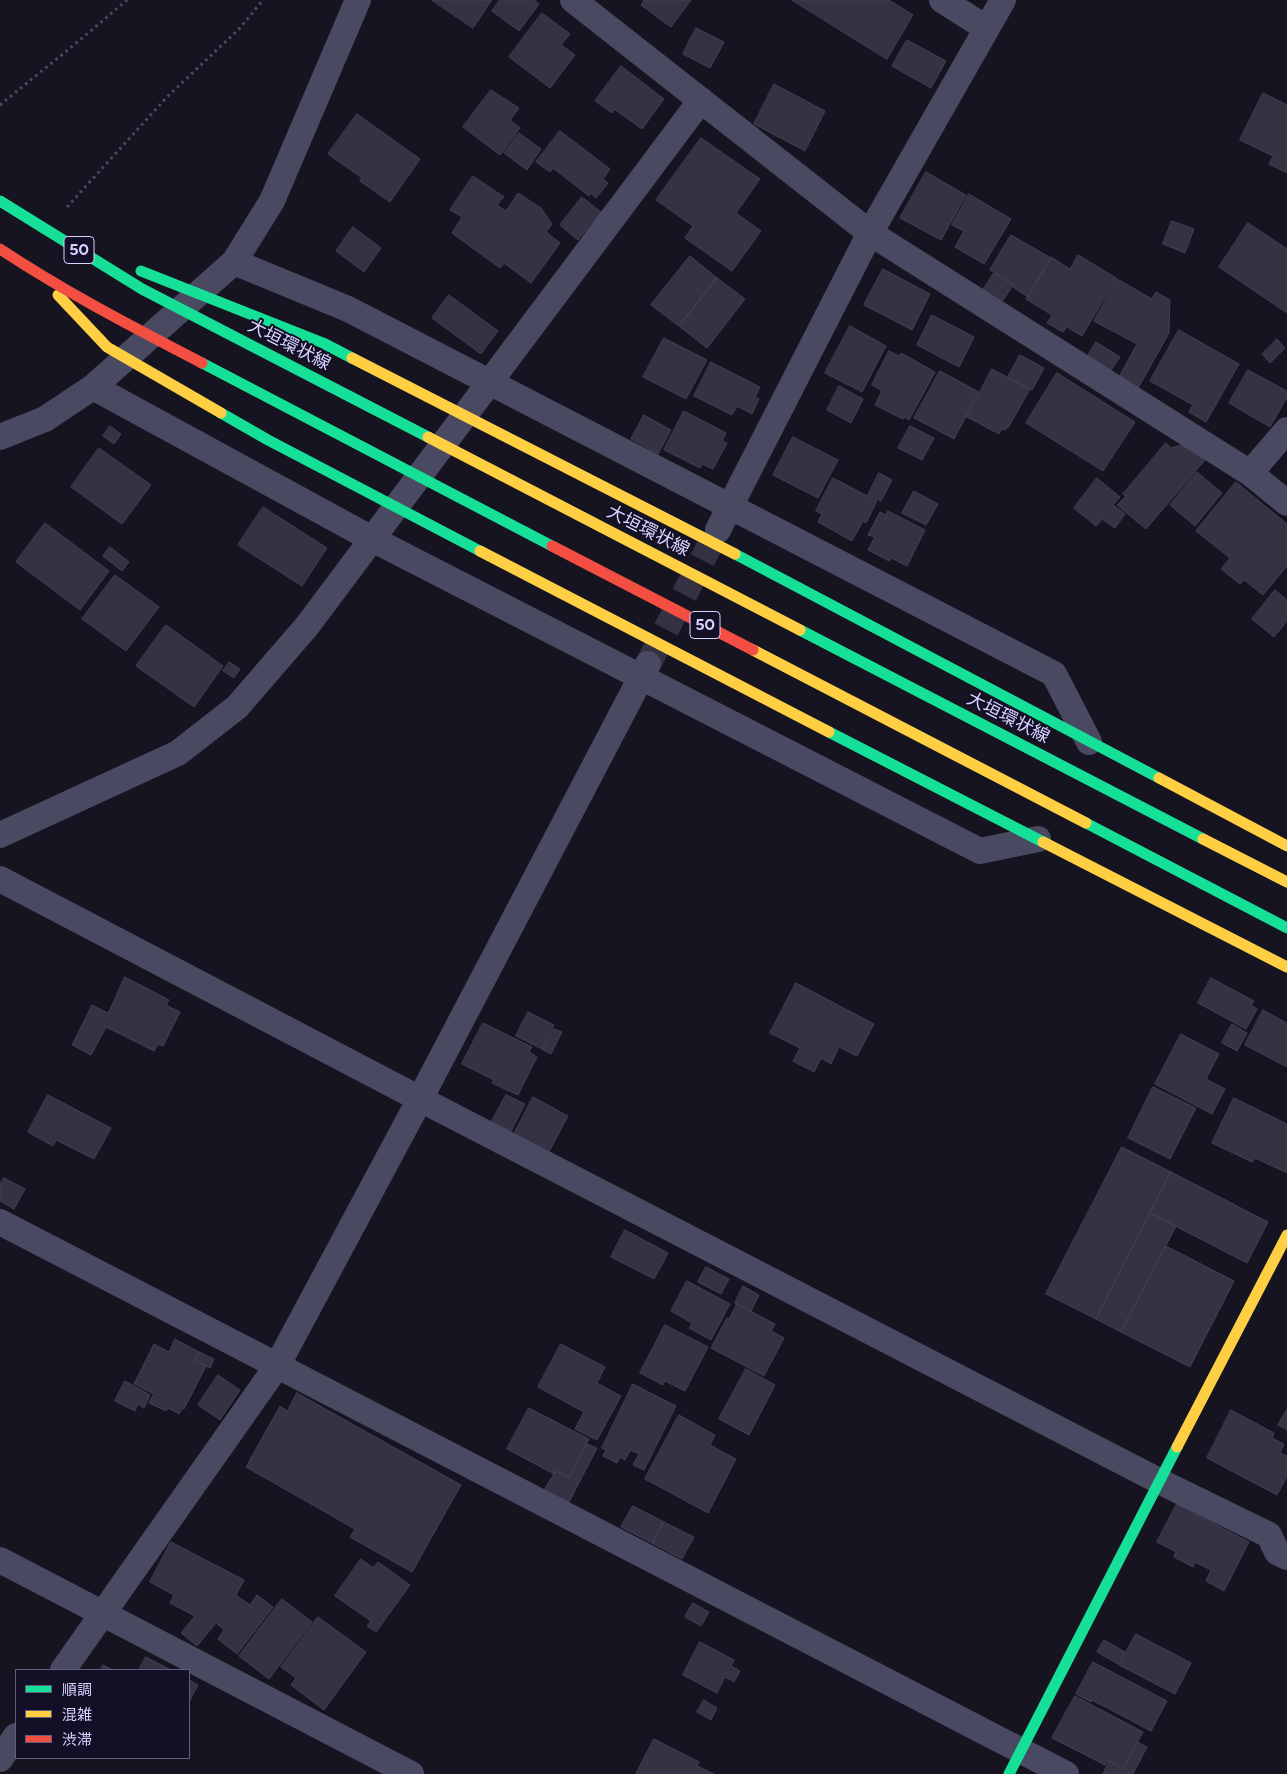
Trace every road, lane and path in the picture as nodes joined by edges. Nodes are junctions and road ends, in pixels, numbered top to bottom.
1 (127, 0) edge
2 (263, 0) edge
3 (358, 0) edge
4 (573, 0) edge
5 (942, 0) edge
6 (1003, 0) edge
7 (986, 28) junction
8 (701, 100) junction
9 (0, 105) edge
10 (0, 201) edge
11 (50, 232) junction
12 (870, 233) junction
13 (66, 242) junction
14 (3, 255) edge
15 (234, 262) junction
16 (38, 274) junction
17 (489, 382) junction
18 (93, 387) junction
19 (1287, 430) edge
20 (0, 437) edge
21 (1250, 473) junction
22 (1287, 503) edge
23 (730, 506) junction
24 (718, 530) tunnel mouth
25 (372, 539) junction
26 (644, 671) junction
27 (1089, 742) junction
28 (0, 835) edge
29 (1038, 839) junction
30 (1287, 846) edge
31 (0, 879) edge
32 (1287, 882) edge
33 (1287, 928) edge
34 (1287, 967) edge
35 (420, 1099) junction
36 (0, 1222) edge
37 (1287, 1234) edge
38 (277, 1366) junction
39 (1161, 1482) junction
40 (1287, 1557) edge
41 (0, 1560) edge
42 (103, 1614) junction
43 (64, 1669) edge
44 (15, 1737) edge
45 (1022, 1750) junction
46 (0, 1759) edge
47 (411, 1774) edge
48 (1010, 1774) edge
49 (1066, 1774) edge

1 - 9 path
2 - 11 path
3 - 15 street
4 - 8 street
5 - 7 street
6 - 7 street
7 - 12 street
8 - 12 street
8 - 17 street
10 - 11 main road, 大垣環状線 / 50
11 - 13 main road, 大垣環状線 / 50
12 - 21 street
12 - 23 street
13 - 27 main road, 50
13 - 32 main road, 大垣環状線 / 50
14 - 16 main road, 50
15 - 17 street
15 - 18 street
16 - 29 main road, 50
16 - 33 main road, 50
17 - 23 street
17 - 25 street
18 - 20 street
18 - 25 street
19 - 21 street
21 - 22 street
23 - 24 street
23 - 27 street
25 - 26 street
25 - 28 street
26 - 29 street
26 - 35 street
27 - 30 main road, 50
29 - 34 main road, 50
31 - 35 street
35 - 38 street
35 - 39 street
36 - 38 street
37 - 39 main road
38 - 42 street
38 - 45 street
39 - 40 street
39 - 45 main road
41 - 42 street
42 - 43 street
42 - 47 street
44 - 46 street
45 - 48 main road
45 - 49 street

